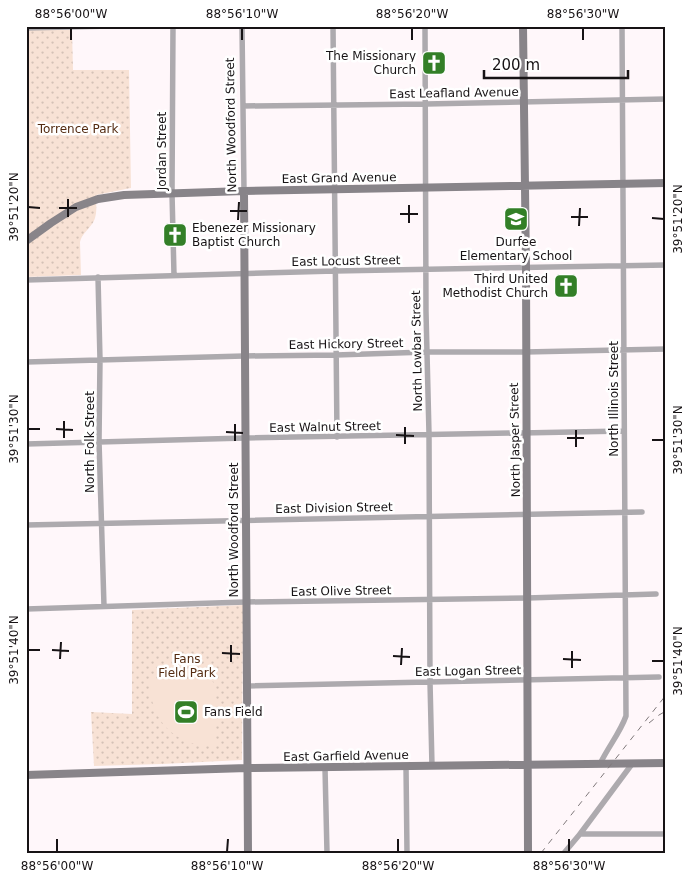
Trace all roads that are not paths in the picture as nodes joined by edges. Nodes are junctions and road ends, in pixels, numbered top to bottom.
1 (70, 26) edge
2 (111, 26) edge
3 (172, 26) edge
4 (242, 26) edge
5 (333, 26) edge
6 (425, 26) edge
7 (524, 26) edge
8 (622, 26) edge
9 (26, 28) edge
10 (666, 99) edge
11 (622, 100) junction
12 (524, 102) junction
13 (426, 104) junction
14 (334, 105) junction
15 (243, 106) junction
16 (623, 183) junction
17 (666, 183) edge
18 (525, 186) junction
19 (427, 187) junction
20 (334, 189) junction
21 (244, 191) junction
22 (172, 193) junction
23 (26, 241) edge
24 (666, 265) edge
25 (624, 266) junction
26 (526, 268) junction
27 (427, 269) junction
28 (335, 272) junction
29 (243, 274) junction
30 (174, 276) junction
31 (98, 277) junction
32 (26, 280) edge
33 (666, 349) edge
34 (624, 350) junction
35 (427, 352) junction
36 (525, 352) junction
37 (336, 355) junction
38 (244, 356) junction
39 (100, 360) junction
40 (26, 362) edge
41 (624, 431) junction
42 (526, 433) junction
43 (429, 434) junction
44 (337, 437) junction
45 (245, 438) junction
46 (99, 442) junction
47 (26, 444) edge
48 (625, 512) junction
49 (642, 512) dead end
50 (527, 514) junction
51 (429, 516) junction
52 (246, 519) junction
53 (101, 523) junction
54 (26, 525) edge
55 (656, 594) dead end
56 (625, 595) junction
57 (527, 598) junction
58 (429, 599) junction
59 (246, 602) junction
60 (104, 606) junction
61 (26, 609) edge
62 (626, 678) junction
63 (659, 678) dead end
64 (528, 680) junction
65 (430, 682) junction
66 (247, 686) junction
67 (528, 764) junction
68 (600, 764) junction
69 (632, 764) junction
70 (666, 764) edge
71 (406, 766) junction
72 (432, 766) junction
73 (247, 768) junction
74 (325, 768) junction
75 (26, 775) edge
76 (580, 834) junction
77 (666, 834) edge
78 (248, 853) edge
79 (327, 853) edge
80 (407, 853) edge
81 (528, 853) edge
82 (564, 853) edge

1 - 2 street
1 - 9 street
3 - 22 street, Jordan Street
4 - 15 street, North Woodford Street
5 - 14 street
6 - 13 street, North Lowbar Street
7 - 12 street, North Jasper Street
8 - 11 street, North Illinois Street
10 - 11 street, East Leafland Avenue
11 - 12 street, East Leafland Avenue
11 - 16 street, North Illinois Street
12 - 13 street, East Leafland Avenue
12 - 18 street, North Jasper Street
13 - 14 street, East Leafland Avenue
13 - 19 street, North Lowbar Street
14 - 15 street, East Leafland Avenue
14 - 20 street
15 - 21 street, North Woodford Street
16 - 17 street, East Grand Avenue
16 - 18 street, East Grand Avenue
16 - 25 street, North Illinois Street
18 - 19 street, East Grand Avenue
18 - 26 street, North Jasper Street
19 - 20 street, East Grand Avenue
19 - 27 street, North Lowbar Street
20 - 21 street, East Grand Avenue
20 - 28 street
21 - 22 street, East Grand Avenue
21 - 29 street, North Woodford Street
22 - 23 street, East Grand Avenue
22 - 30 street, Jordan Street
24 - 25 street, East Locust Street
25 - 26 street, East Locust Street
25 - 34 street, North Illinois Street
26 - 27 street, East Locust Street
26 - 36 street, North Jasper Street
27 - 28 street, East Locust Street
27 - 35 street, North Lowbar Street
28 - 29 street, East Locust Street
28 - 37 street
29 - 30 street, East Locust Street
29 - 38 street, North Woodford Street
30 - 31 street, East Locust Street
31 - 32 street, East Locust Street
31 - 39 street, North Folk Street
33 - 34 street, East Hickory Street
34 - 36 street, East Hickory Street
34 - 41 street, North Illinois Street
35 - 36 street, East Hickory Street
35 - 37 street, East Hickory Street
35 - 43 street, North Lowbar Street
36 - 42 street, North Jasper Street
37 - 38 street, East Hickory Street
37 - 44 street
38 - 39 street, East Hickory Street
38 - 45 street, North Woodford Street
39 - 40 street, East Hickory Street
39 - 46 street, North Folk Street
41 - 42 street, East Walnut Street
41 - 48 street, North Illinois Street
42 - 43 street, East Walnut Street
42 - 50 street, North Jasper Street
43 - 44 street, East Walnut Street
43 - 51 street, North Lowbar Street
44 - 45 street, East Walnut Street
45 - 46 street, East Walnut Street
45 - 52 street, North Woodford Street
46 - 47 street, East Walnut Street
46 - 53 street, North Folk Street
48 - 49 street, East Division Street
48 - 50 street, East Division Street
48 - 56 street, North Illinois Street
50 - 51 street, East Division Street
50 - 57 street, North Jasper Street
51 - 52 street, East Division Street
51 - 58 street, North Lowbar Street
52 - 53 street, East Division Street
52 - 59 street, North Woodford Street
53 - 54 street, East Division Street
53 - 60 street, North Folk Street
55 - 56 street, East Olive Street
56 - 57 street, East Olive Street
56 - 62 street, North Illinois Street
57 - 58 street, East Olive Street
57 - 64 street, North Jasper Street
58 - 59 street, East Olive Street
58 - 65 street, North Lowbar Street
59 - 60 street, East Olive Street
59 - 66 street, North Woodford Street
60 - 61 street, East Olive Street
62 - 63 street, East Logan Street
62 - 64 street, East Logan Street
62 - 68 street, North Illinois Street
64 - 65 street, East Logan Street
64 - 67 street, North Jasper Street
65 - 66 street, East Logan Street
65 - 72 street, North Lowbar Street
66 - 73 street, North Woodford Street
67 - 68 street, East Garfield Avenue
67 - 72 street, East Garfield Avenue
67 - 81 street, North Jasper Street
68 - 69 street, East Garfield Avenue
69 - 70 street, East Garfield Avenue
69 - 76 street
71 - 72 street, East Garfield Avenue
71 - 74 street, East Garfield Avenue
71 - 80 street
73 - 74 street, East Garfield Avenue
73 - 75 street, East Garfield Avenue
73 - 78 street, North Woodford Street
74 - 79 street
76 - 77 street
76 - 82 street

